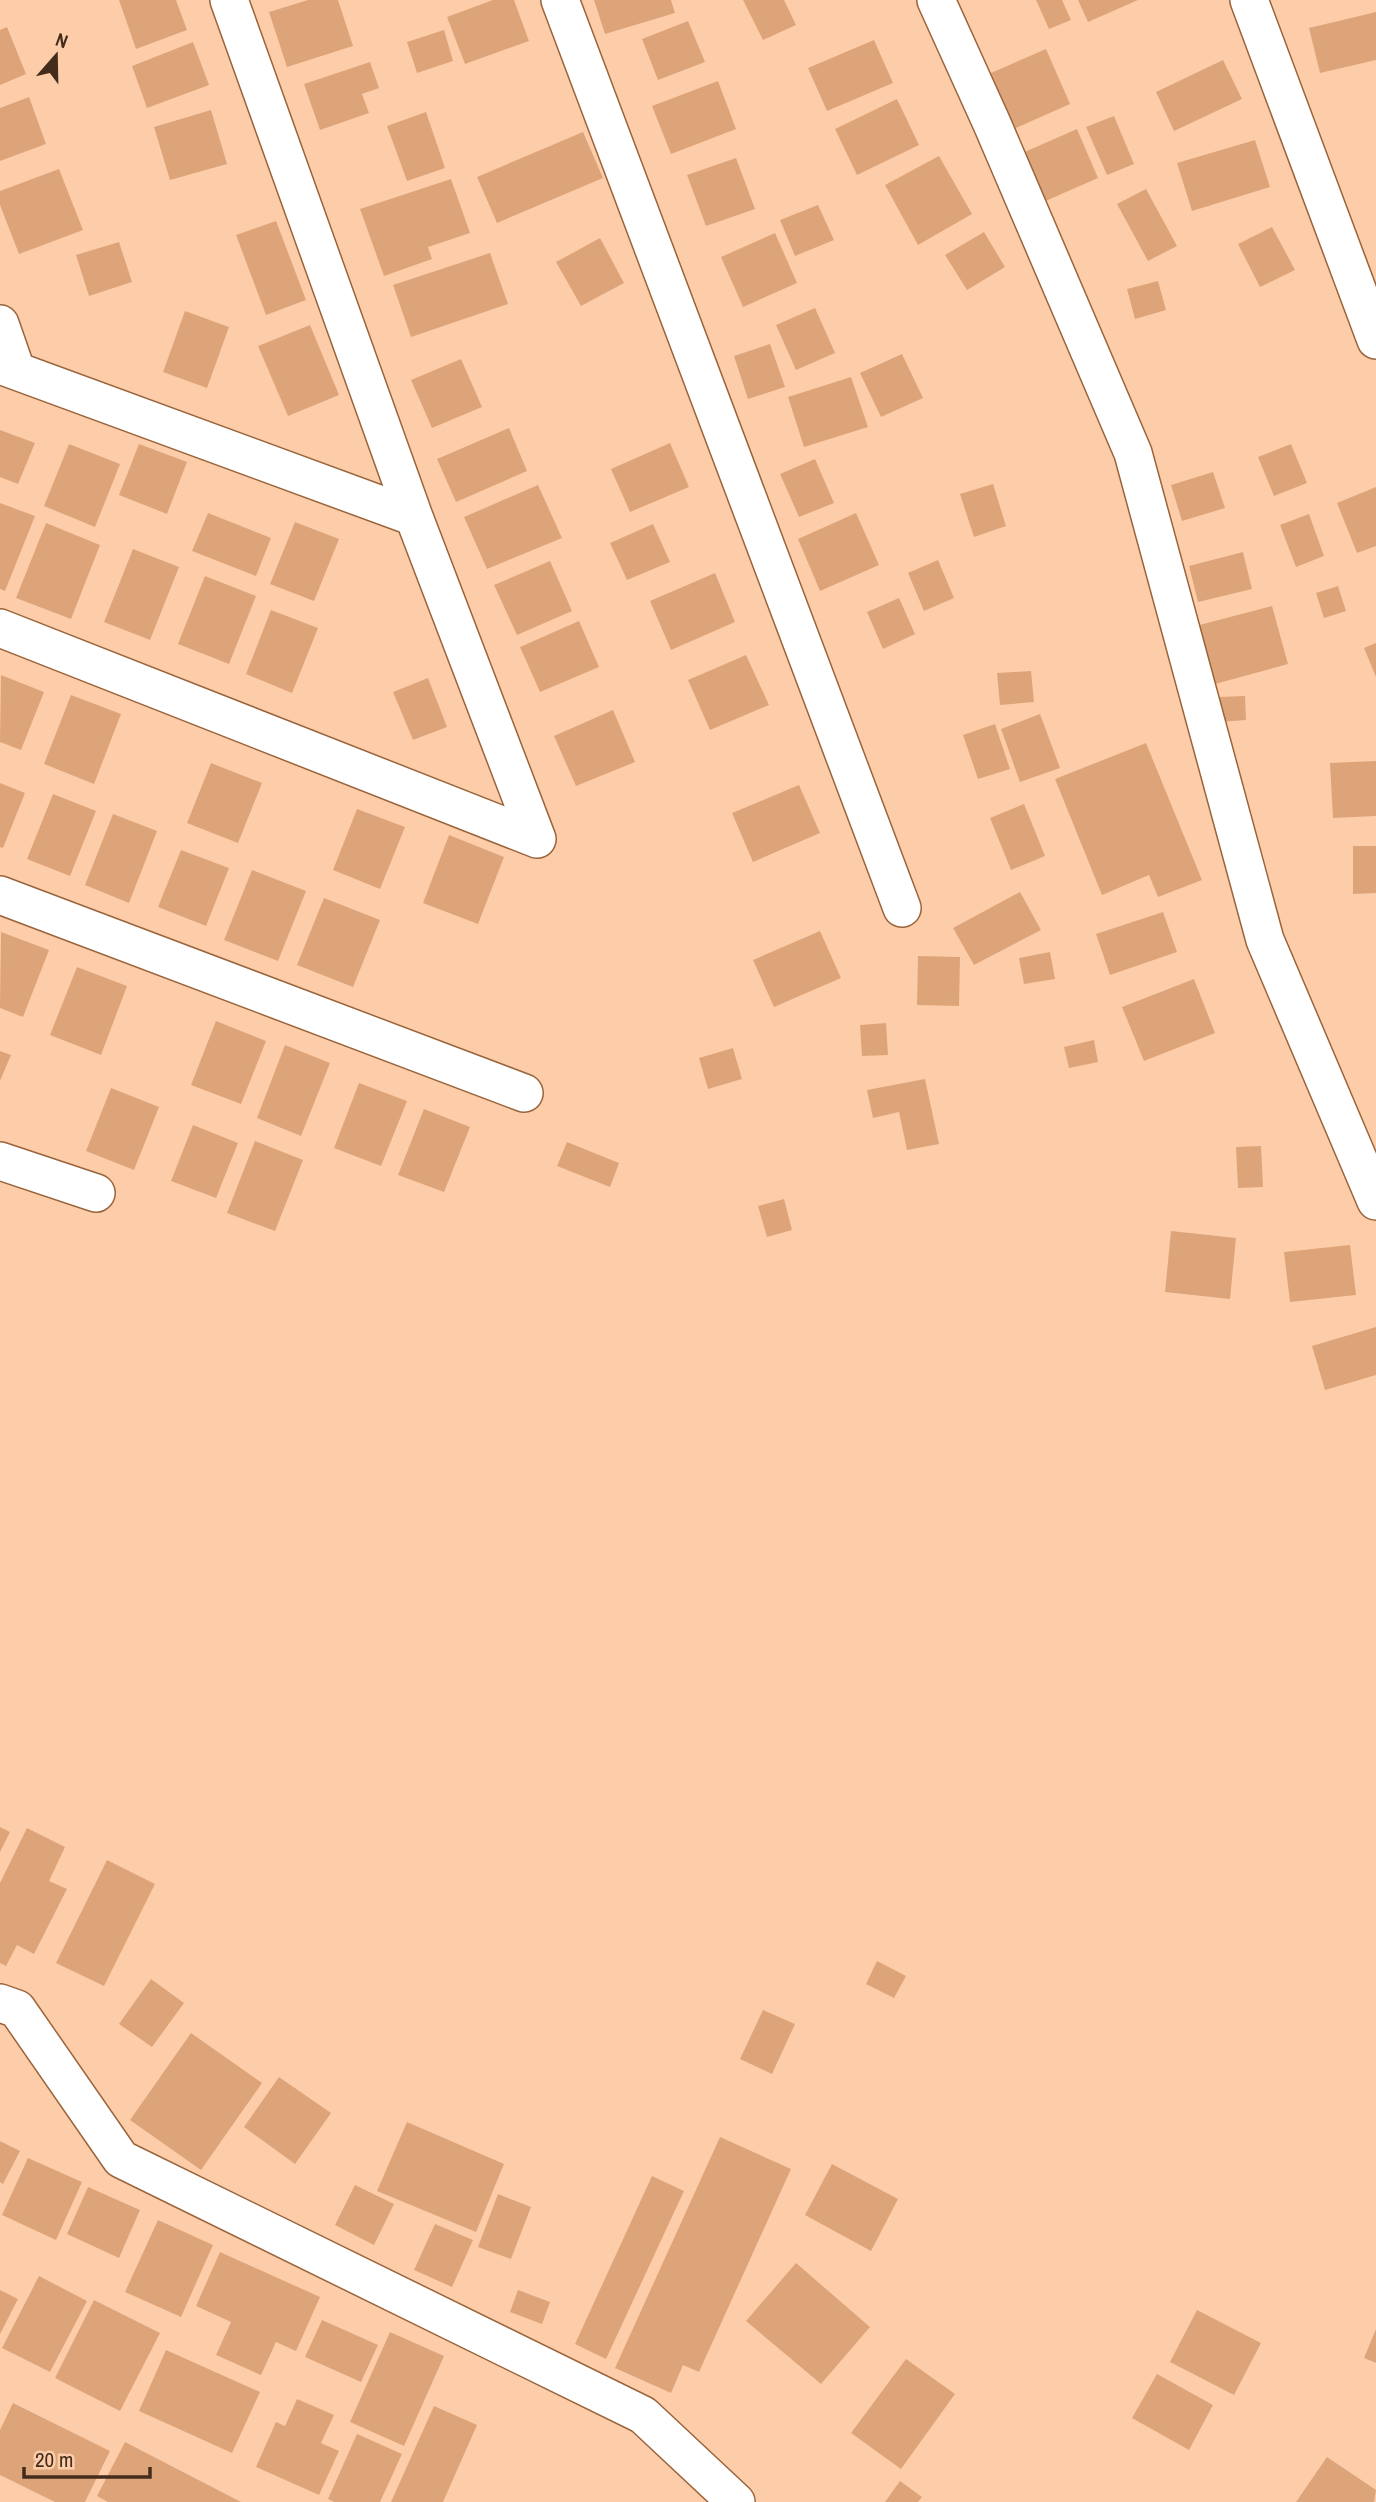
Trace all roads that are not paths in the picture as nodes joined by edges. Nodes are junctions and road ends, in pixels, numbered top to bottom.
1 (229, 0) edge
2 (559, 0) edge
3 (936, 0) edge
4 (1249, 0) edge
5 (0, 324) edge
6 (1376, 340) edge
7 (8, 368) edge
8 (414, 517) junction
9 (0, 628) edge
10 (0, 894) edge
11 (902, 908) dead end
12 (524, 1093) dead end
13 (0, 1161) edge
14 (96, 1193) dead end
15 (1376, 1201) edge
16 (0, 2003) edge
17 (736, 2502) edge

1 - 8 street
2 - 11 street
3 - 15 street
4 - 6 street
5 - 7 street
7 - 8 street
8 - 9 street
10 - 12 street
13 - 14 street
16 - 17 street

